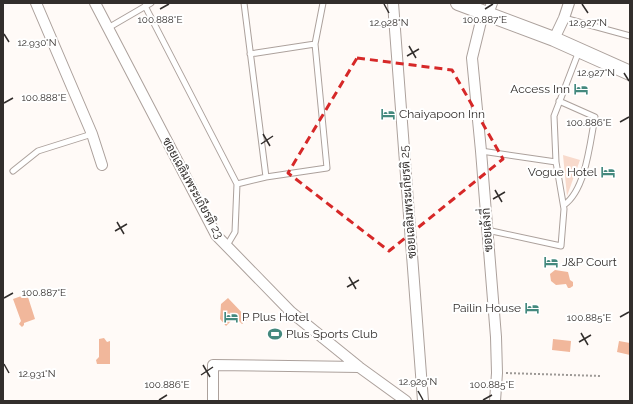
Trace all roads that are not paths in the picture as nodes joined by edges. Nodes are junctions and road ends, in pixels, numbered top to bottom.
1 (36, 3) edge
2 (95, 3) edge
3 (151, 3) edge
4 (243, 3) edge
5 (323, 3) edge
6 (393, 3) edge
7 (458, 3) edge
8 (569, 3) edge
9 (146, 6) junction
10 (488, 10) edge
11 (564, 18) junction
12 (108, 28) junction
13 (630, 36) edge
14 (554, 39) junction
15 (315, 44) junction
16 (579, 50) junction
17 (250, 54) junction
18 (630, 73) edge
19 (559, 101) junction
20 (92, 134) junction
21 (482, 151) junction
22 (556, 162) junction
23 (102, 165) dead end
24 (13, 171) dead end
25 (266, 177) junction
26 (237, 184) junction
27 (564, 205) junction
28 (487, 230) junction
29 (226, 246) junction
30 (359, 367) junction
31 (212, 401) edge
32 (406, 401) edge
33 (423, 401) edge
34 (495, 401) edge

1 - 20 street
2 - 12 street, ซอยเฉลิมพระเกียรติ 23
3 - 9 lane
4 - 17 lane
5 - 15 lane
6 - 33 street, ซอยเฉลิมพระเกียรติ 25
7 - 10 main road
8 - 11 street
9 - 12 lane
9 - 26 lane
10 - 14 main road
10 - 21 street, ซอยเล้งกี่
11 - 13 lane
11 - 14 street
12 - 29 street, ซอยเฉลิมพระเกียรติ 23
14 - 16 main road
15 - 17 lane
15 - 25 lane
16 - 18 main road
16 - 19 lane
17 - 25 lane
19 - 22 lane
19 - 27 lane
20 - 23 street
20 - 24 lane
21 - 22 lane
21 - 28 street, ซอยเล้งกี่
22 - 27 lane
25 - 26 lane
26 - 29 lane
27 - 28 lane
28 - 34 street, ซอยเล้งกี่
29 - 30 street, ซอยเฉลิมพระเกียรติ 23
30 - 31 street
30 - 32 street, ซอยเฉลิมพระเกียรติ 23

